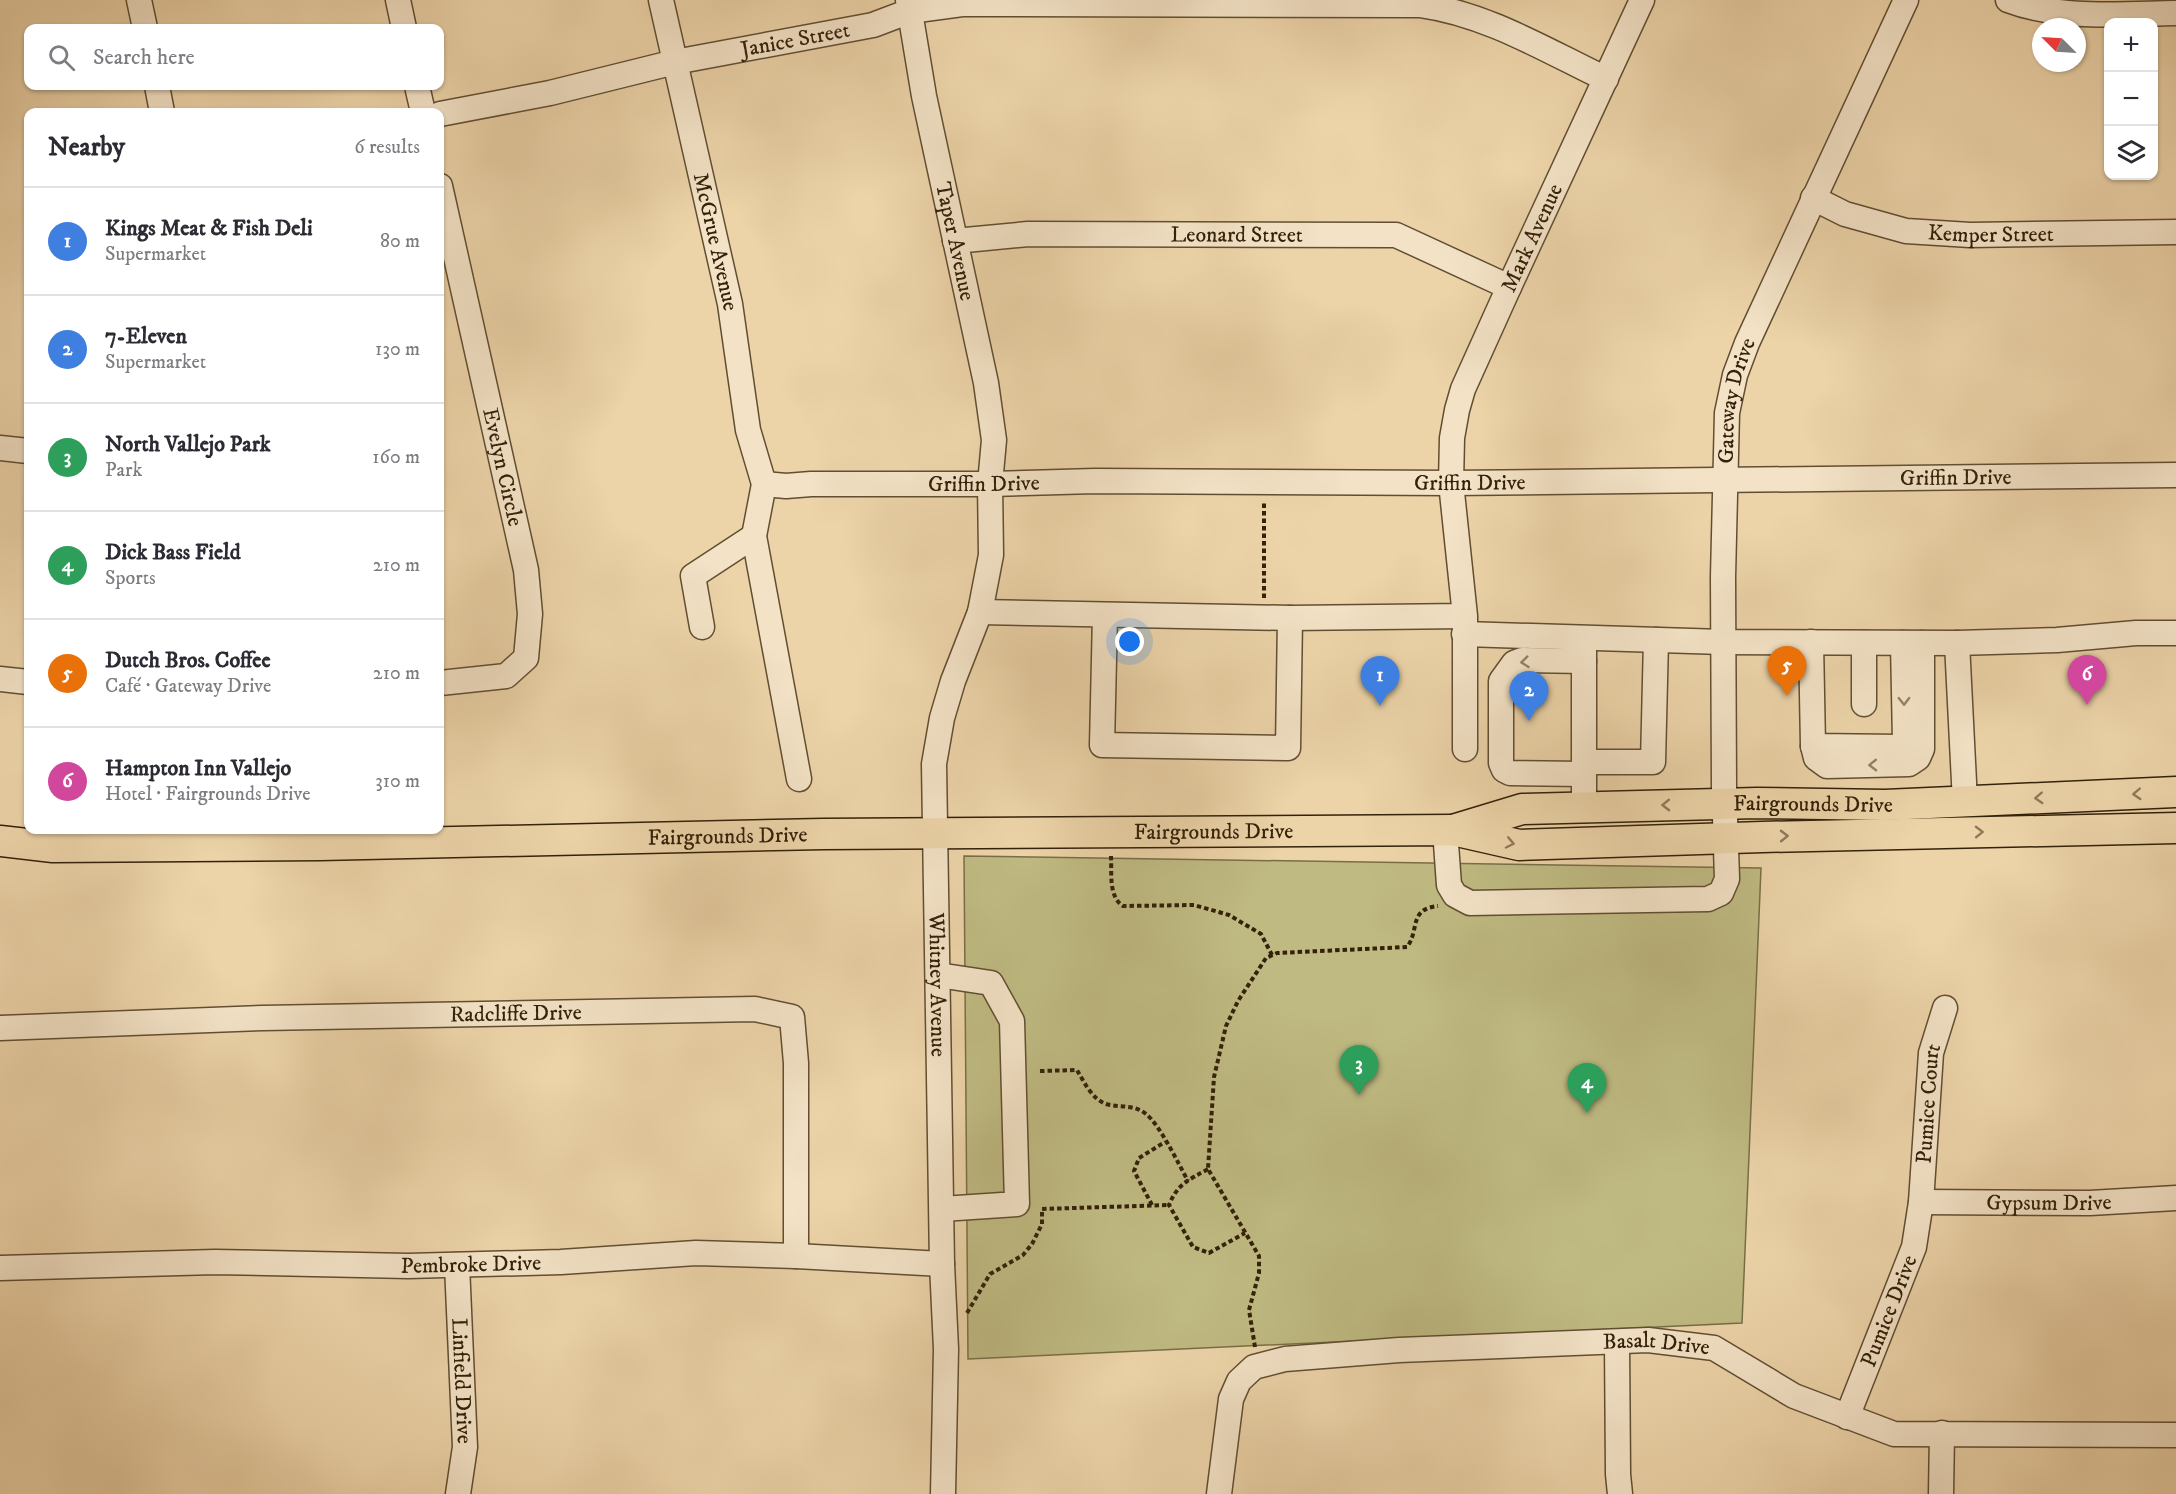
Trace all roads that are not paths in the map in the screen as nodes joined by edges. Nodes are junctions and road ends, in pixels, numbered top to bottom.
1 (139, 0) edge
2 (398, 0) edge
3 (661, 0) edge
4 (1642, 0) edge
5 (1906, 0) edge
6 (2008, 0) edge
7 (909, 5) edge
8 (2176, 12) edge
9 (144, 24) edge
10 (403, 24) edge
11 (675, 62) junction
12 (1606, 79) junction
13 (158, 90) edge
14 (418, 90) edge
15 (161, 108) edge
16 (422, 108) edge
17 (444, 113) edge
18 (1813, 198) junction
19 (444, 204) edge
20 (2176, 232) edge
21 (955, 241) junction
22 (1509, 287) junction
23 (0, 448) edge
24 (24, 451) edge
25 (2176, 475) edge
26 (1726, 480) junction
27 (1451, 483) junction
28 (764, 484) junction
29 (990, 484) junction
30 (754, 536) junction
31 (980, 612) junction
32 (1105, 615) junction
33 (1290, 618) junction
34 (1465, 625) junction
35 (702, 627) dead end
36 (2176, 633) edge
37 (1656, 640) junction
38 (1724, 642) junction
39 (1811, 642) junction
40 (1864, 643) junction
41 (1912, 643) junction
42 (1957, 643) junction
43 (1584, 650) junction
44 (0, 679) edge
45 (24, 682) edge
46 (444, 683) edge
47 (1864, 704) dead end
48 (1465, 749) dead end
49 (1584, 768) junction
50 (799, 779) dead end
51 (2176, 792) edge
52 (1965, 801) junction
53 (1724, 803) junction
54 (1584, 807) junction
55 (2176, 828) edge
56 (1449, 830) junction
57 (937, 834) junction
58 (1725, 838) junction
59 (0, 842) edge
60 (938, 975) junction
61 (1946, 1008) dead end
62 (0, 1028) edge
63 (2176, 1198) edge
64 (1921, 1202) junction
65 (942, 1209) junction
66 (796, 1256) junction
67 (942, 1264) junction
68 (457, 1265) junction
69 (0, 1268) edge
70 (1617, 1342) junction
71 (1847, 1417) junction
72 (1942, 1432) junction
73 (2176, 1435) edge
74 (458, 1494) edge
75 (943, 1494) edge
76 (1219, 1494) edge
77 (1620, 1494) edge
78 (1941, 1494) edge

1 - 9 street
2 - 10 street
3 - 11 street, McGrue Avenue
4 - 12 street, Mark Avenue
5 - 18 street, Gateway Drive
6 - 8 street
7 - 11 street, Janice Street
7 - 12 street, Janice Street
7 - 21 street, Taper Avenue
11 - 17 street, Janice Street
11 - 28 street, McGrue Avenue
12 - 22 street, Mark Avenue
13 - 15 street
14 - 16 street
18 - 20 street, Kemper Street
18 - 26 street, Gateway Drive
19 - 46 street, Evelyn Circle
21 - 22 street, Leonard Street
21 - 29 street, Taper Avenue
22 - 27 street, Mark Avenue
23 - 24 street
25 - 26 street, Griffin Drive
26 - 27 street, Griffin Drive
26 - 38 street, Gateway Drive
27 - 29 street, Griffin Drive
27 - 34 street, Mark Avenue
28 - 29 street, Griffin Drive
28 - 30 street
29 - 31 street, Whitney Avenue
30 - 35 street
30 - 50 street
31 - 32 street
31 - 57 street, Whitney Avenue
32 - 33 street
32 - 33 street
33 - 34 street
34 - 43 street
34 - 48 street, Mark Avenue
36 - 42 street
37 - 38 street
37 - 43 street
37 - 49 street
38 - 39 street
38 - 53 street, Gateway Drive
39 - 40 street
41 -> 39 street
40 - 41 street
40 - 47 street
41 - 42 street
42 - 52 street
43 - 49 street
43 -> 49 street
44 - 45 street
49 - 54 street
51 -> 52 main road, Fairgrounds Drive
52 - 53 main road, Fairgrounds Drive
53 -> 54 main road, Fairgrounds Drive
53 - 58 street, Gateway Drive
54 - 56 main road, Fairgrounds Drive
58 -> 55 main road, Fairgrounds Drive
56 - 57 main road, Fairgrounds Drive
56 -> 58 main road, Fairgrounds Drive
56 - 58 street, Gateway Drive
57 - 59 main road, Fairgrounds Drive
57 - 60 street, Whitney Avenue
60 - 65 street, Whitney Avenue
60 - 65 street
61 - 64 street, Pumice Court
62 - 66 street, Radcliffe Drive
63 - 64 street, Gypsum Drive
64 - 71 street, Pumice Drive
65 - 67 street, Whitney Avenue
66 - 67 street, Pembroke Drive
66 - 68 street, Pembroke Drive
67 - 75 street, Whitney Avenue
68 - 69 street, Pembroke Drive
68 - 74 street, Linfield Drive
70 - 71 street, Basalt Drive
70 - 76 street, Basalt Drive
70 - 77 street
71 - 72 street, Basalt Drive
72 - 73 street, Basalt Drive
72 - 78 street

